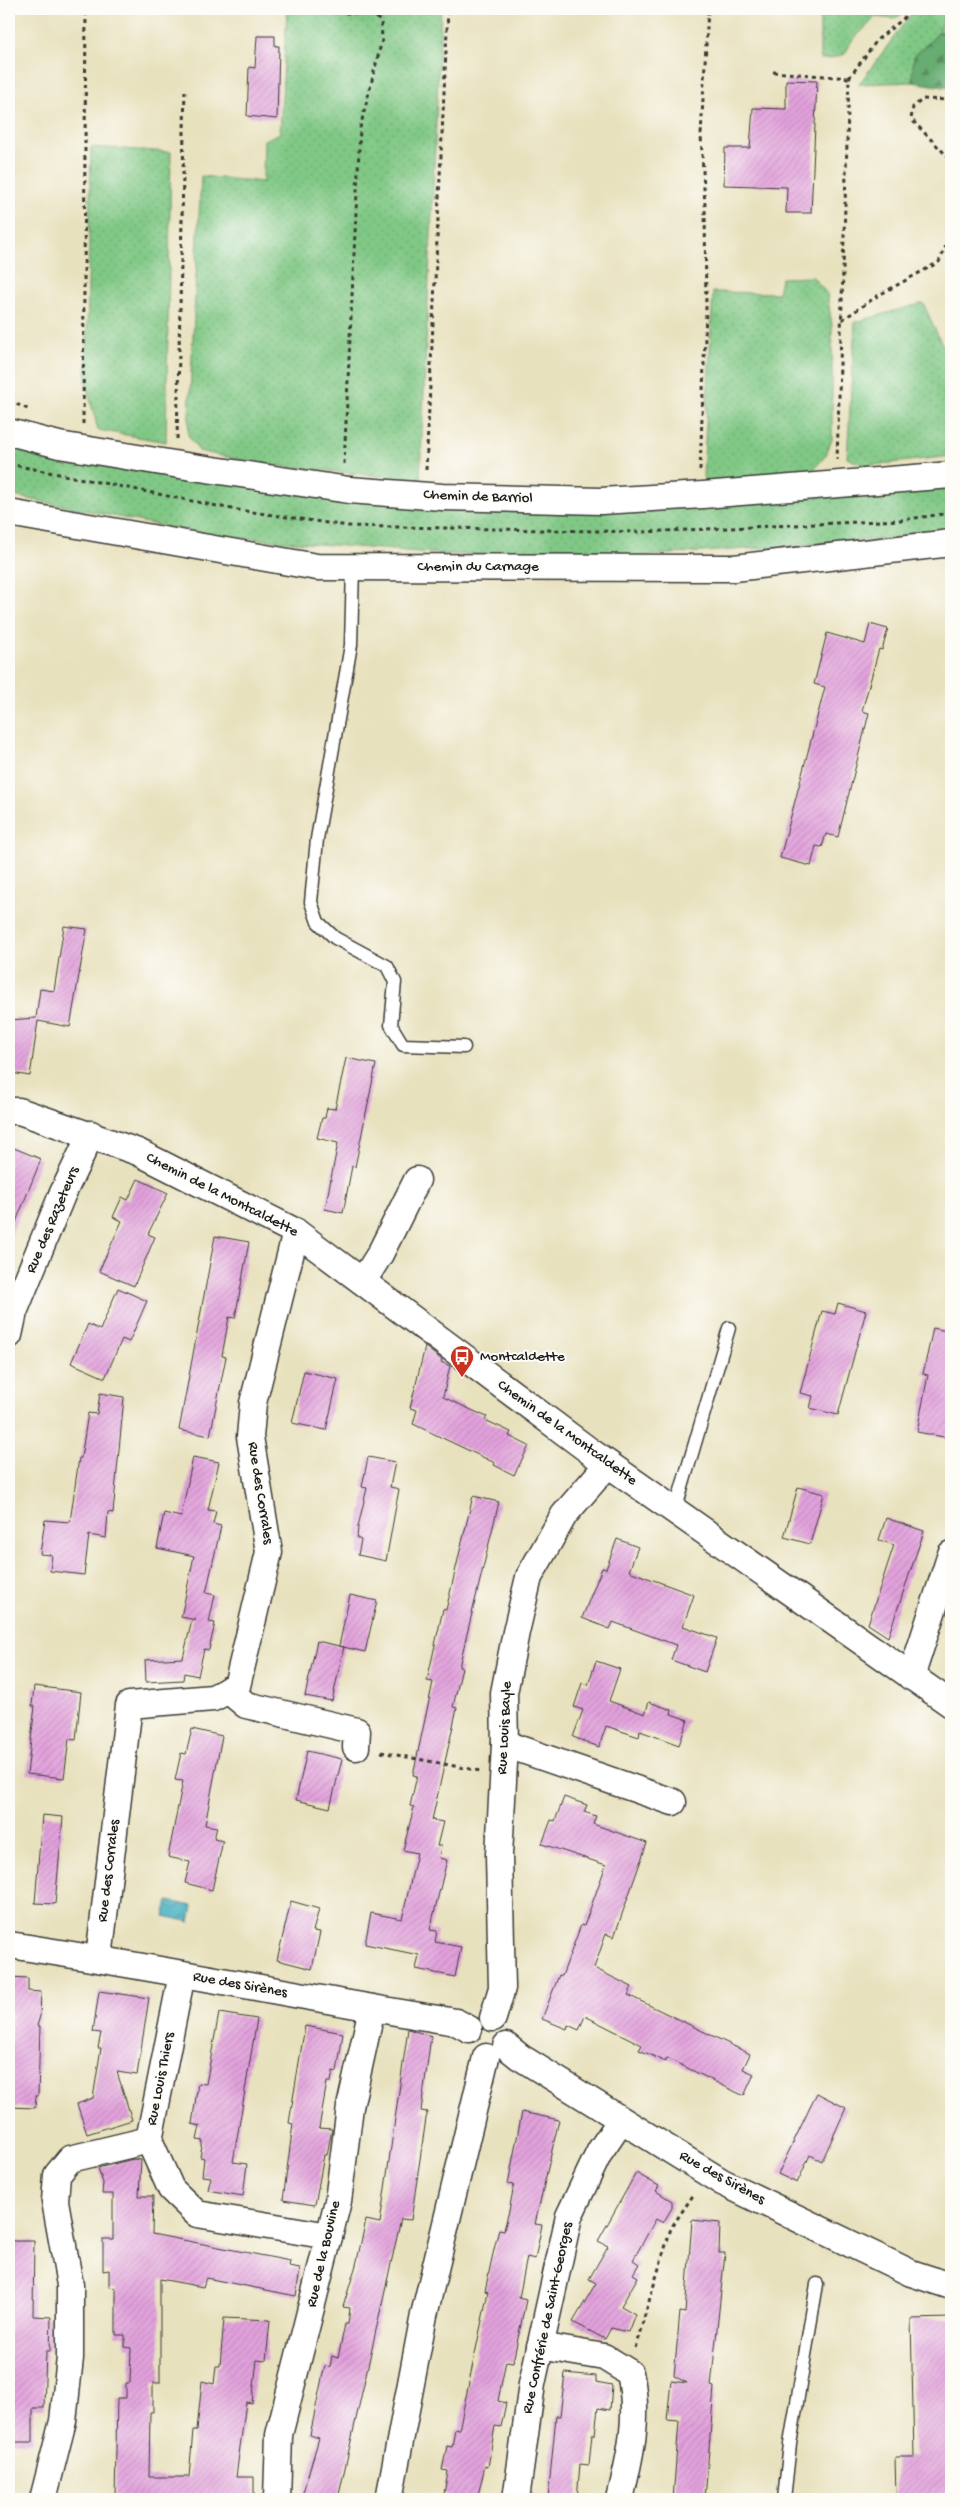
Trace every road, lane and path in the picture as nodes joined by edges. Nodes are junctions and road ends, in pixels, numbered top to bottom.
1 (86, 9) edge
2 (448, 9) edge
3 (708, 9) edge
4 (910, 9) edge
5 (345, 13) dead end
6 (773, 72) dead end
7 (849, 78) junction
8 (185, 87) dead end
9 (951, 100) edge
10 (951, 160) edge
11 (951, 234) edge
12 (841, 320) junction
13 (9, 432) edge
14 (91, 450) junction
15 (186, 466) junction
16 (951, 475) edge
17 (836, 485) junction
18 (343, 489) junction
19 (425, 496) junction
20 (700, 496) junction
21 (9, 513) edge
22 (951, 543) edge
23 (353, 567) junction
24 (464, 1046) dead end
25 (9, 1111) edge
26 (91, 1134) junction
27 (417, 1180) dead end
28 (296, 1232) junction
29 (362, 1281) junction
30 (10, 1324) edge
31 (729, 1328) dead end
32 (608, 1464) junction
33 (675, 1511) junction
34 (951, 1554) edge
35 (911, 1677) junction
36 (228, 1690) junction
37 (951, 1704) edge
38 (505, 1744) junction
39 (356, 1747) joint
40 (503, 1776) junction
41 (673, 1802) dead end
42 (9, 1945) edge
43 (99, 1958) junction
44 (182, 1974) junction
45 (372, 2008) junction
46 (493, 2018) junction
47 (469, 2029) junction
48 (496, 2052) junction
49 (622, 2120) junction
50 (148, 2140) junction
51 (708, 2172) junction
52 (329, 2236) junction
53 (817, 2284) dead end
54 (951, 2286) edge
55 (540, 2346) junction
56 (630, 2373) junction
57 (43, 2499) edge
58 (277, 2499) edge
59 (389, 2499) edge
60 (516, 2499) edge
61 (620, 2499) edge
62 (784, 2499) edge

1 - 14 path
2 - 19 path
3 - 20 path
4 - 7 path
5 - 18 path
6 - 7 path
7 - 12 path
8 - 15 path
9 - 10 path
11 - 12 path
12 - 17 path
13 - 14 street, Chemin de Barriol
14 - 15 street, Chemin de Barriol
15 - 18 street, Chemin de Barriol
16 - 17 street, Chemin de Barriol
17 - 20 street, Chemin de Barriol
18 - 19 street, Chemin de Barriol
19 - 20 street, Chemin de Barriol
21 - 23 street, Chemin du Carnage
22 - 23 street, Chemin du Carnage
23 - 24 lane
25 - 26 street, Chemin de la Montcaldette
26 - 28 street, Chemin de la Montcaldette
26 - 30 street, Rue des Razeteurs
27 - 29 street
28 - 29 street, Chemin de la Montcaldette
28 - 36 street, Rue des Corrales
29 - 32 street, Chemin de la Montcaldette
31 - 33 lane
32 - 33 street, Chemin de la Montcaldette
32 - 38 street, Rue Louis Bayle
33 - 35 street, Chemin de la Montcaldette
34 - 35 street
35 - 37 street, Chemin de la Montcaldette
36 - 39 street
36 - 43 street, Rue des Corrales
38 - 40 street, Rue Louis Bayle
38 - 41 street
39 - 40 path
40 - 46 street, Rue Louis Bayle
42 - 43 street, Rue des Sirènes
43 - 44 street, Rue des Sirènes
44 - 45 street, Rue des Sirènes
44 - 50 street, Rue Louis Thiers
45 - 47 street, Rue des Sirènes
45 - 52 street, Rue de la Bouvine
46 - 47 street
46 - 48 street
47 - 48 street
48 - 49 street, Rue des Sirènes
48 - 59 street
49 - 51 street, Rue des Sirènes
49 - 55 street, Rue Confrérie de Saint-Georges
50 - 52 street, Rue Louis Thiers
50 - 57 street
51 - 54 street, Rue des Sirènes
51 - 56 path
52 - 58 street, Rue de la Bouvine
53 - 62 lane
55 - 56 street
55 - 60 street, Rue Confrérie de Saint-Georges
56 - 61 street

